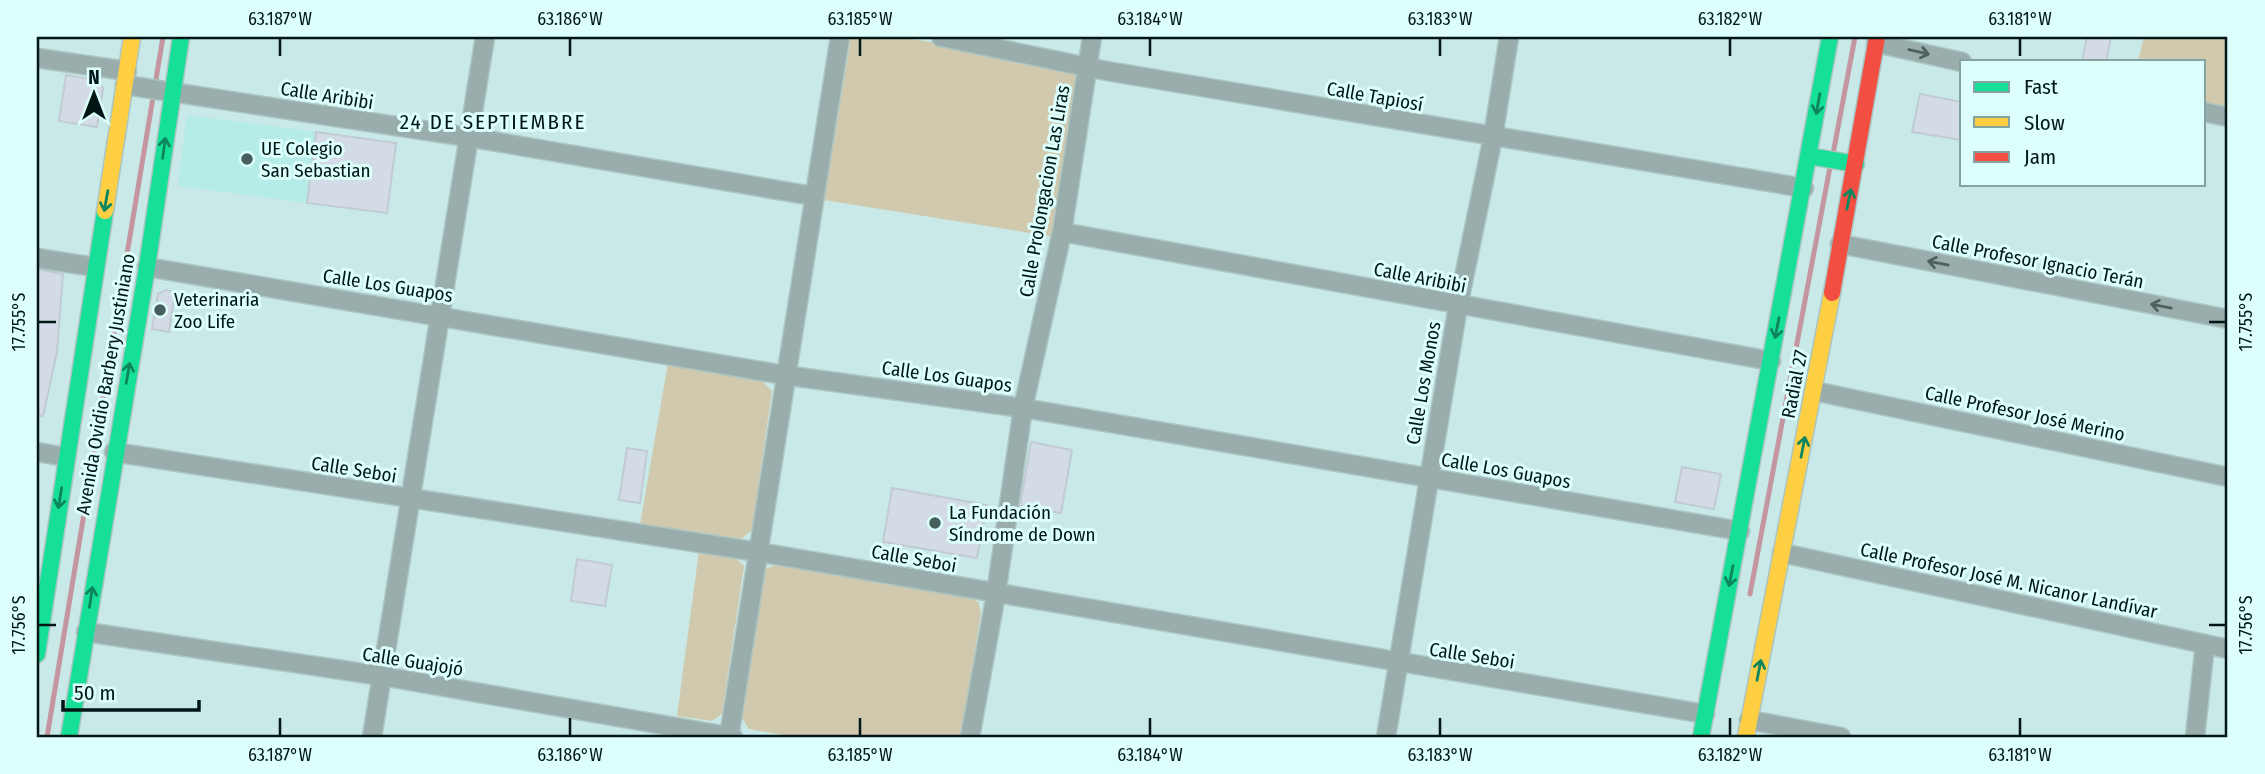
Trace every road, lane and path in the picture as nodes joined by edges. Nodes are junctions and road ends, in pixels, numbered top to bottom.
1 (132, 37) edge
2 (181, 37) edge
3 (485, 37) edge
4 (840, 37) edge
5 (941, 37) edge
6 (1092, 37) edge
7 (1509, 37) edge
8 (1830, 37) edge
9 (1876, 40) edge
10 (37, 58) edge
11 (1960, 61) edge
12 (1087, 66) junction
13 (129, 81) junction
14 (168, 92) junction
15 (2206, 112) edge
16 (2228, 117) edge
17 (468, 137) junction
18 (1493, 137) junction
19 (1814, 157) junction
20 (1849, 163) junction
21 (1804, 188) junction
22 (813, 196) junction
23 (1062, 232) junction
24 (1840, 244) junction
25 (37, 258) edge
26 (94, 267) junction
27 (147, 267) junction
28 (1458, 306) junction
29 (439, 314) junction
30 (2228, 319) edge
31 (1771, 362) junction
32 (784, 375) junction
33 (1814, 391) junction
34 (1023, 408) junction
35 (37, 452) edge
36 (114, 452) junction
37 (66, 457) junction
38 (2228, 477) edge
39 (1428, 478) junction
40 (409, 499) junction
41 (1740, 531) junction
42 (758, 552) junction
43 (1782, 553) junction
44 (996, 594) junction
45 (86, 632) junction
46 (2205, 644) junction
47 (2228, 649) edge
48 (37, 654) edge
49 (1396, 663) junction
50 (382, 676) junction
51 (1705, 715) junction
52 (1748, 729) edge
53 (69, 737) edge
54 (372, 737) edge
55 (730, 737) edge
56 (970, 737) edge
57 (1386, 737) edge
58 (1701, 737) edge
59 (1841, 737) edge
60 (2195, 737) edge

1 - 13 street, Avenida Ovidio Barbery Justiniano
2 - 14 street, Avenida Ovidio Barbery Justiniano
3 - 17 street
4 - 22 street
5 - 12 street, Calle Tapiosí
6 - 12 street, Calle Prolongacion Las Liras
7 - 18 street, Calle Los Monos
8 -> 19 street, Radial 27
9 -> 11 street
9 - 20 street, Radial 27
10 - 13 street, Calle Aribibi
12 - 18 street, Calle Tapiosí
12 - 23 street, Calle Prolongacion Las Liras
13 - 14 street, Calle Aribibi
13 -> 26 street, Avenida Ovidio Barbery Justiniano
14 - 17 street, Calle Aribibi
27 -> 14 street, Avenida Ovidio Barbery Justiniano
15 - 16 street
17 - 22 street, Calle Aribibi
17 - 29 street
18 - 21 street, Calle Tapiosí
18 - 28 street, Calle Los Monos
19 - 20 street
19 - 21 street, Radial 27
24 -> 20 street, Radial 27
21 -> 31 street, Radial 27
22 - 32 street
23 - 28 street, Calle Aribibi
23 - 34 street, Calle Prolongacion Las Liras
30 -> 24 street, Calle Profesor Ignacio Terán
24 - 33 street, Radial 27
25 - 26 street
26 - 37 street, Avenida Ovidio Barbery Justiniano
27 - 29 street, Calle Los Guapos
36 -> 27 street, Avenida Ovidio Barbery Justiniano
28 - 31 street, Calle Aribibi
28 - 39 street, Calle Los Monos
29 - 32 street, Calle Los Guapos
29 - 40 street
31 - 41 street, Radial 27
32 - 34 street, Calle Los Guapos
32 - 42 street
33 - 38 street, Calle Profesor José Merino
43 -> 33 street, Radial 27
34 - 39 street, Calle Los Guapos
34 - 44 street, Calle Prolongacion Las Liras
35 - 37 street
36 - 40 street, Calle Seboi
45 -> 36 street, Avenida Ovidio Barbery Justiniano
37 -> 48 street, Avenida Ovidio Barbery Justiniano
39 - 41 street, Calle Los Guapos
39 - 49 street, Calle Los Monos
40 - 42 street, Calle Seboi
40 - 50 street
41 -> 51 street, Radial 27
42 - 44 street, Calle Seboi
42 - 55 street
43 - 46 street, Calle Profesor José M. Nicanor Landívar
52 -> 43 street, Radial 27
44 - 49 street, Calle Seboi
44 - 56 street, Calle Prolongacion Las Liras
45 - 50 street, Calle Guajojó
45 - 53 street, Avenida Ovidio Barbery Justiniano
46 - 47 street, Calle Profesor José M. Nicanor Landívar
46 - 60 street
49 - 51 street, Calle Seboi
49 - 57 street, Calle Los Monos
50 - 54 street
50 - 55 street, Calle Guajojó
51 - 58 street, Radial 27
52 - 59 street

